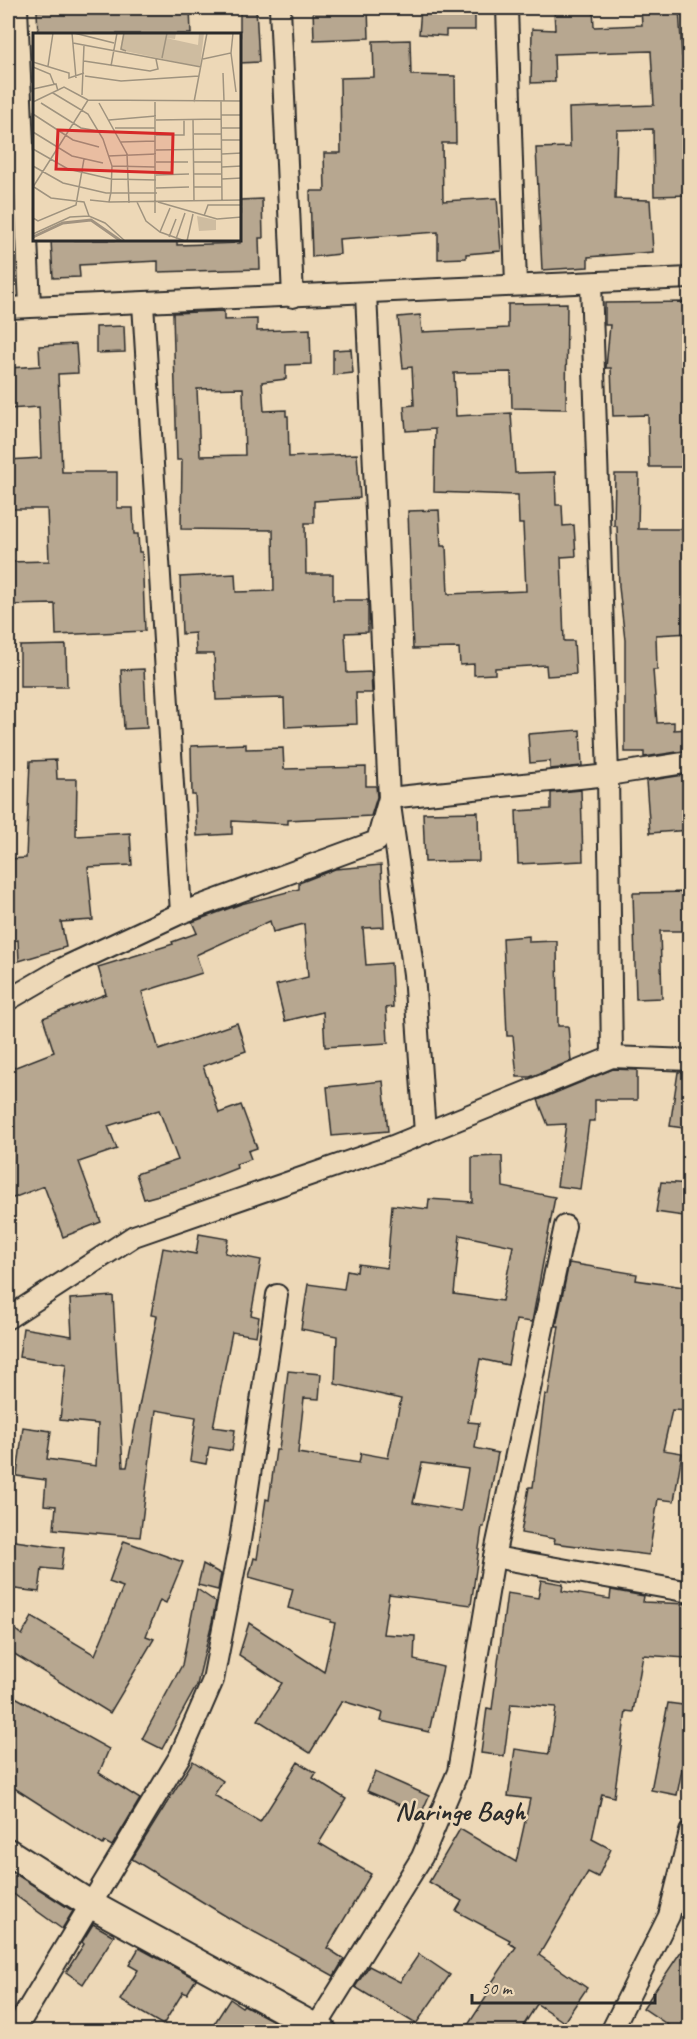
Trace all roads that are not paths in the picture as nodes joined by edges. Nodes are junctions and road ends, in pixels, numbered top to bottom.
1 (16, 8) edge
2 (280, 8) edge
3 (507, 8) edge
4 (690, 278) edge
5 (591, 283) junction
6 (516, 285) junction
7 (366, 293) junction
8 (293, 297) junction
9 (142, 304) junction
10 (30, 306) junction
11 (8, 308) edge
12 (690, 762) edge
13 (609, 775) junction
14 (389, 798) junction
15 (180, 913) junction
16 (8, 1000) edge
17 (612, 1057) junction
18 (690, 1060) edge
19 (425, 1133) junction
20 (565, 1226) dead end
21 (277, 1295) dead end
22 (8, 1318) edge
23 (494, 1557) junction
24 (690, 1592) edge
25 (690, 1832) edge
26 (8, 1852) edge
27 (90, 1904) junction
28 (317, 2030) edge
29 (14, 2031) edge
30 (611, 2031) edge

1 - 10 street
2 - 8 street
3 - 6 street
4 - 5 street
5 - 6 street
5 - 13 street
6 - 7 street
7 - 8 street
7 - 14 street
8 - 9 street
9 - 10 street
9 - 15 street
10 - 11 street
12 - 13 street
13 - 14 street
13 - 17 street
14 - 15 street
14 - 19 street
15 - 16 street
17 - 18 street
17 - 19 street
19 - 22 street
20 - 23 street
21 - 27 street
23 - 24 street
23 - 28 street
25 - 30 street
26 - 27 street
27 - 28 street
27 - 29 street

